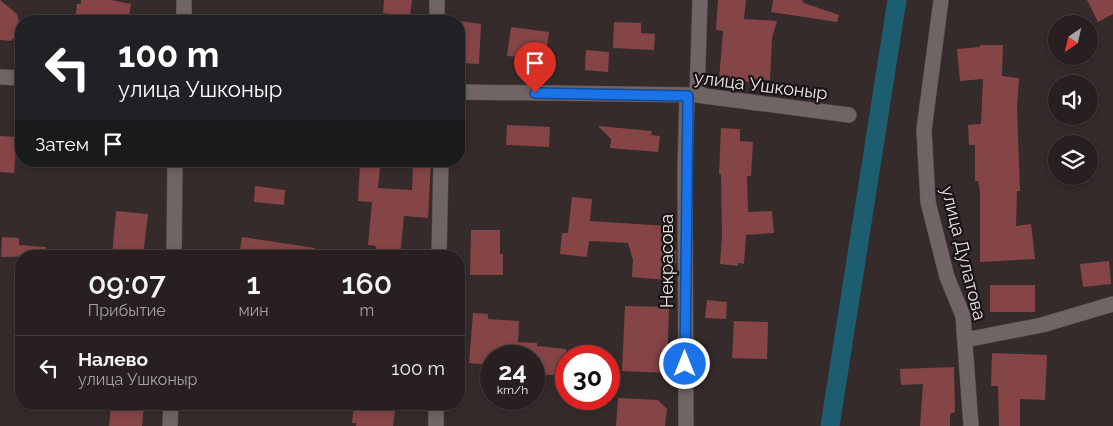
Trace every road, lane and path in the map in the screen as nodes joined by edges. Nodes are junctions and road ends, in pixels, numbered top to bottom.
1 (184, 0) edge
2 (437, 0) edge
3 (700, 0) edge
4 (940, 0) edge
5 (184, 15) edge
6 (437, 15) edge
7 (0, 77) edge
8 (15, 78) edge
9 (465, 92) edge
10 (692, 95) junction
11 (849, 115) dead end
12 (175, 167) edge
13 (441, 167) edge
14 (174, 250) edge
15 (439, 250) edge
16 (1113, 304) edge
17 (965, 340) junction
18 (171, 410) edge
19 (436, 410) edge
20 (170, 426) edge
21 (436, 426) edge
22 (686, 426) edge
23 (971, 426) edge

1 - 5 street
2 - 6 street
3 - 10 street, Некрасова
4 - 17 street, улица Дулатова
7 - 8 street
9 - 10 street, улица Ушконыр
10 - 11 street, улица Ушконыр
10 - 22 street, Некрасова
12 - 14 street
13 - 15 street
16 - 17 street
17 - 23 street, улица Дулатова
18 - 20 street
19 - 21 street

